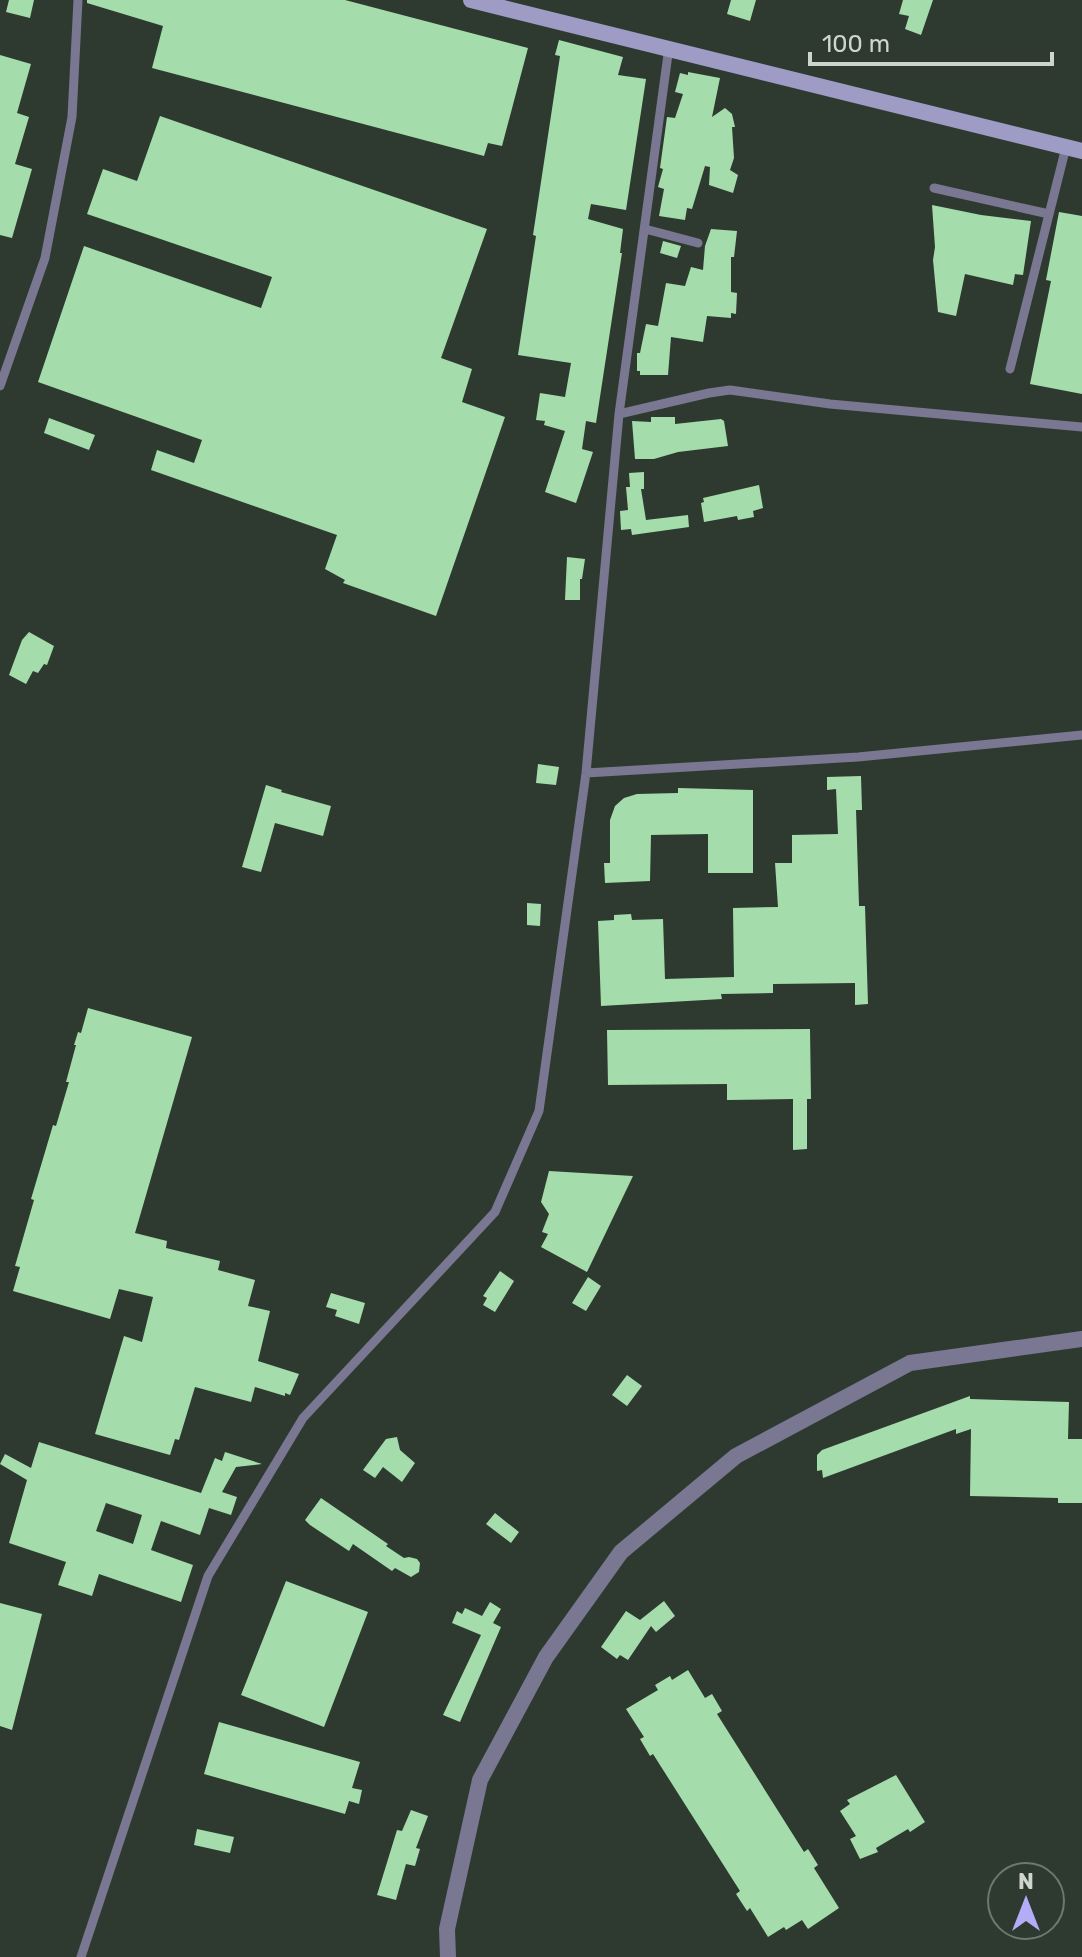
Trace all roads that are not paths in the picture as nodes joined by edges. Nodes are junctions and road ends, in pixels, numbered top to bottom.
1 (78, 0) edge
2 (471, 0) edge
3 (669, 47) junction
4 (1074, 149) edge
5 (934, 188) dead end
6 (1049, 214) junction
7 (645, 229) junction
8 (698, 243) dead end
9 (1010, 369) dead end
10 (0, 386) edge
11 (619, 414) junction
12 (1082, 427) edge
13 (1082, 735) edge
14 (586, 773) junction
15 (1082, 1339) edge
16 (81, 1957) edge
17 (448, 1957) edge

1 - 10 lane
2 - 3 main road
3 - 4 main road
3 - 7 lane
4 - 6 lane
5 - 6 lane
6 - 9 lane
7 - 8 lane
7 - 11 lane
11 - 12 lane
11 - 14 lane
13 - 14 lane
14 - 16 lane
15 - 17 street

